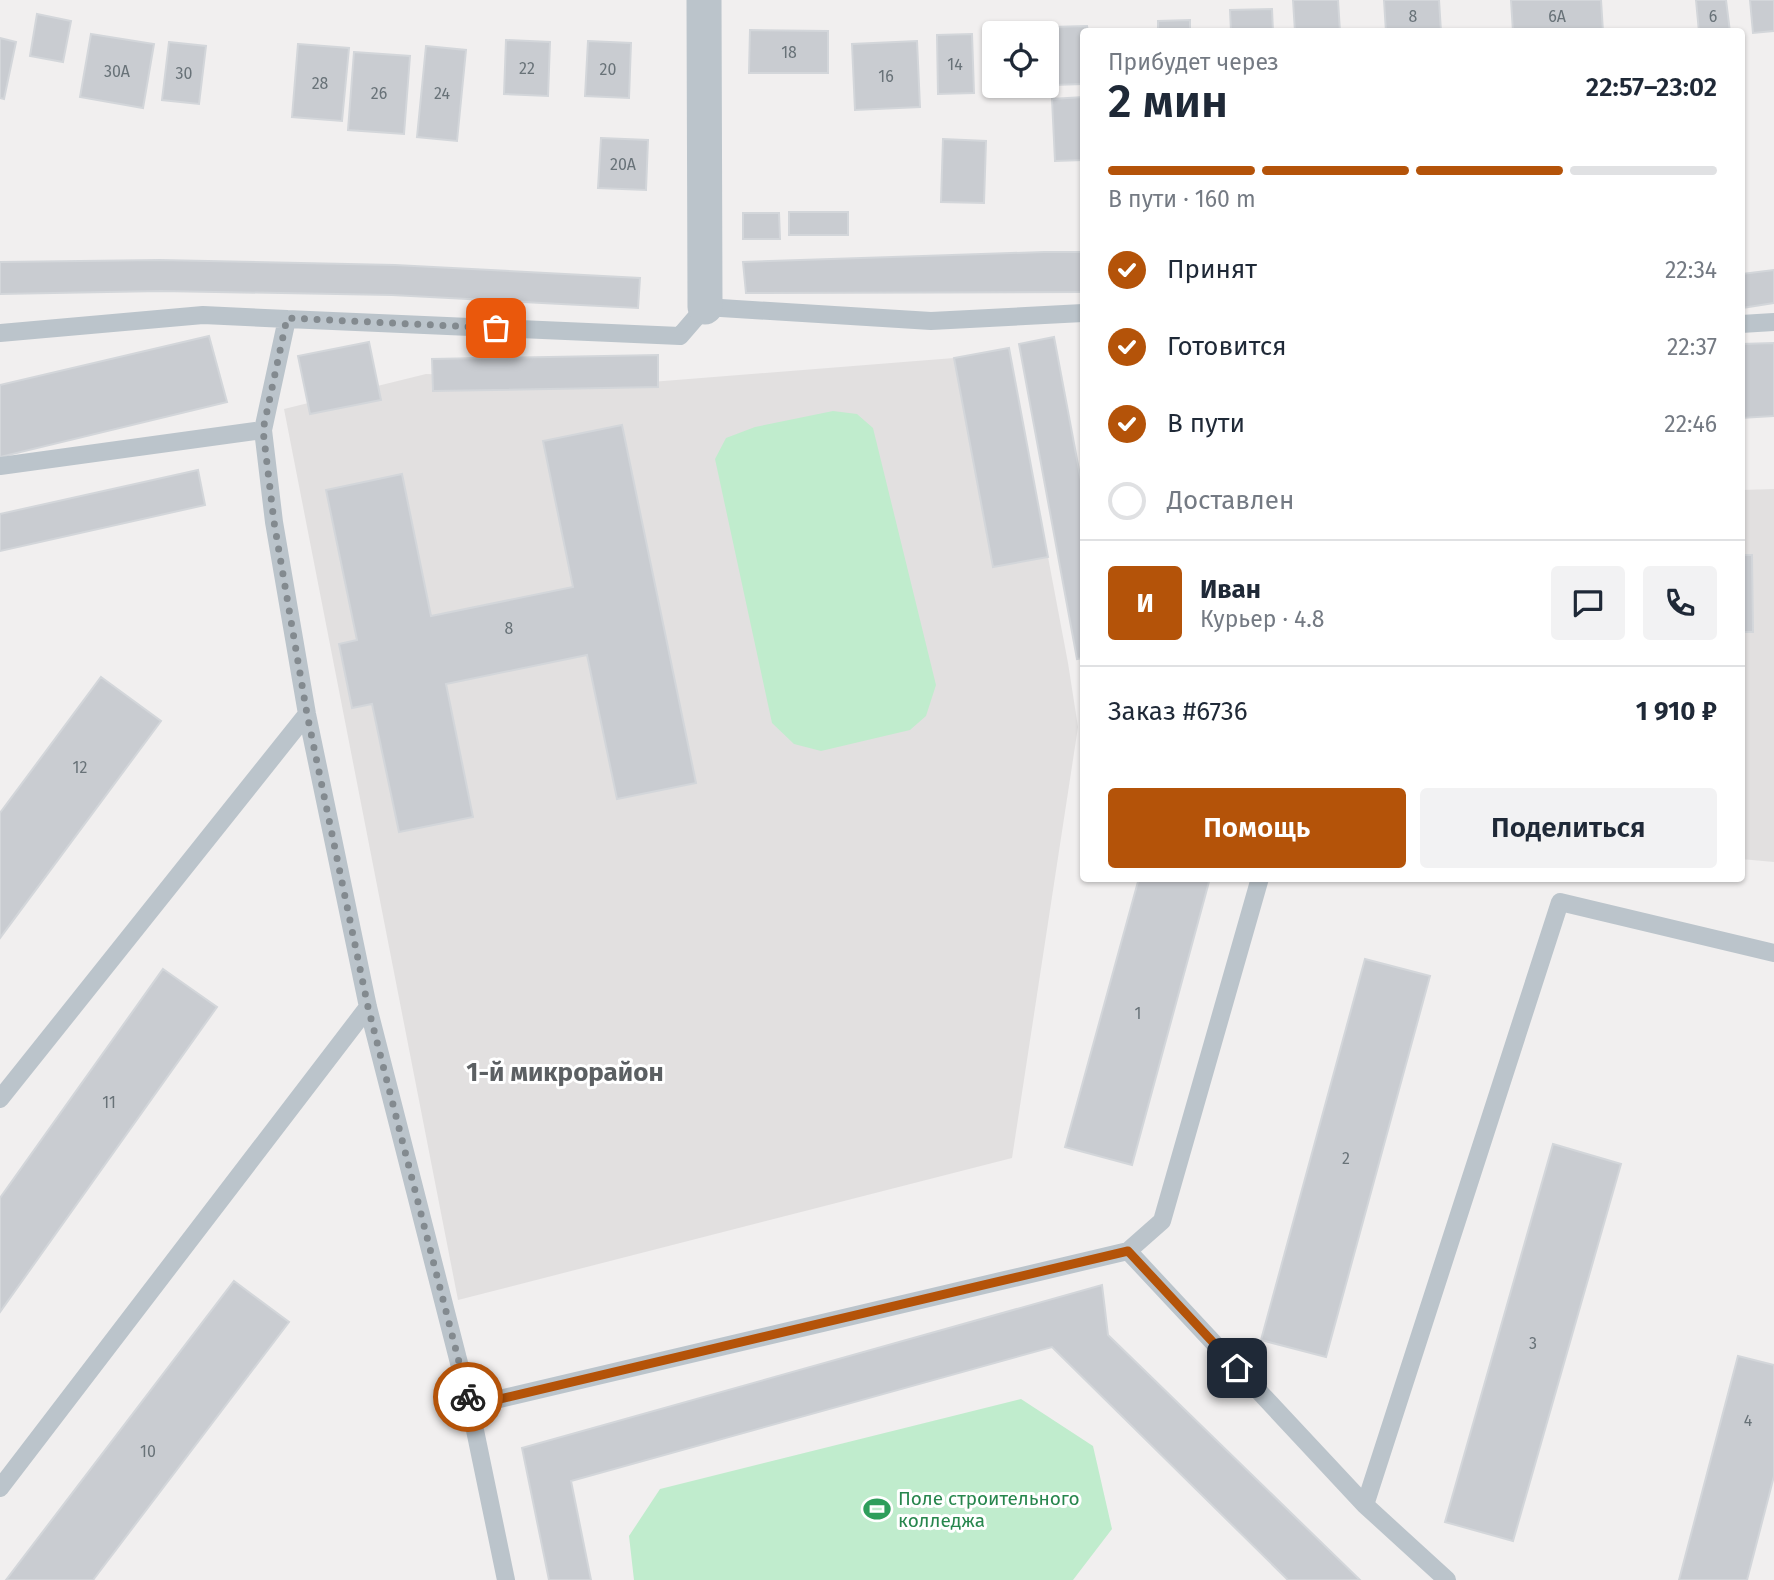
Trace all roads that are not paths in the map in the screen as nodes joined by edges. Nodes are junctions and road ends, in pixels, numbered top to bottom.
1 (704, 0) edge
2 (705, 307) junction
3 (1080, 313) edge
4 (287, 318) junction
5 (1774, 322) edge
6 (1745, 324) edge
7 (0, 333) edge
8 (263, 430) junction
9 (0, 466) edge
10 (307, 714) junction
11 (1259, 882) edge
12 (1774, 953) edge
13 (368, 1007) junction
14 (0, 1099) edge
15 (1128, 1251) junction
16 (470, 1406) junction
17 (0, 1488) edge
18 (1365, 1505) junction
19 (506, 1580) edge
20 (1447, 1580) edge

1 - 2 street
2 - 3 lane
2 - 4 lane
4 - 7 lane
4 - 8 lane
5 - 6 lane
8 - 9 lane
8 - 10 lane
10 - 13 lane
10 - 14 lane
11 - 15 lane
12 - 18 lane
13 - 16 lane
13 - 17 lane
15 - 16 lane
15 - 18 lane
16 - 19 lane
18 - 20 lane

